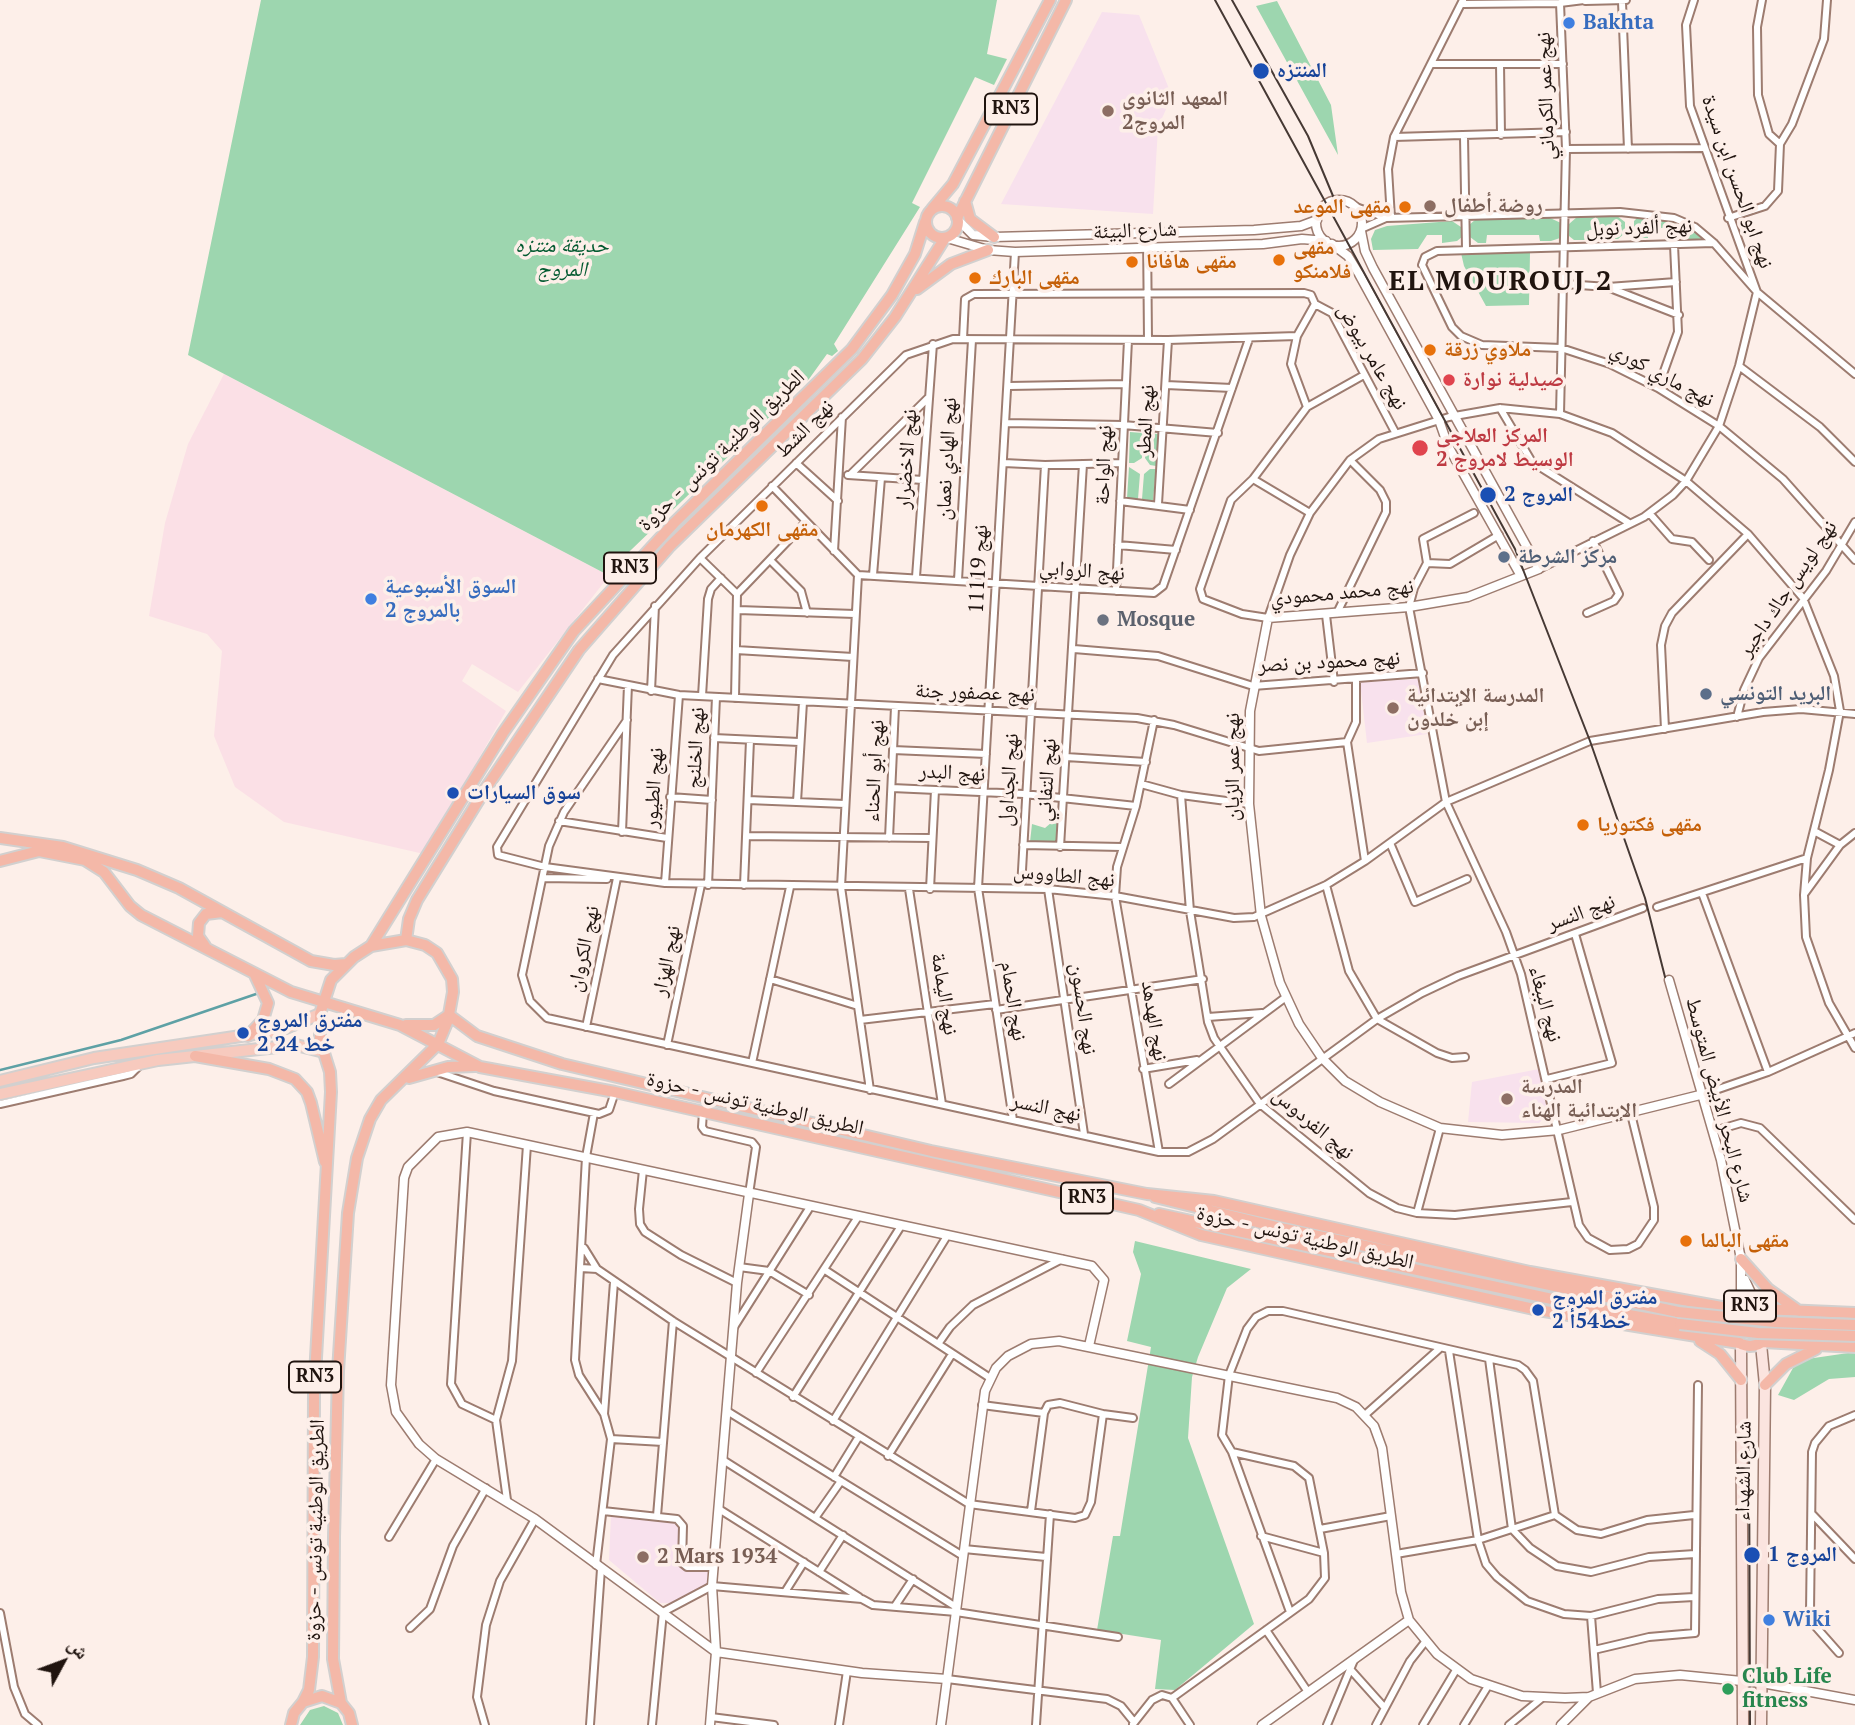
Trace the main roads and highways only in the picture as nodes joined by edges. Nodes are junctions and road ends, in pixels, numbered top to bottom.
1 (1050, 0) edge
2 (1066, 0) edge
3 (965, 197) junction
4 (932, 209) junction
5 (957, 219) junction
6 (925, 222) junction
7 (993, 237) road end
8 (946, 238) junction
9 (988, 250) road end
10 (910, 295) junction
11 (0, 838) edge
12 (0, 861) edge
13 (225, 912) junction
14 (406, 940) junction
15 (205, 946) junction
16 (371, 946) junction
17 (346, 964) junction
18 (252, 971) junction
19 (303, 997) junction
20 (323, 1001) junction
21 (320, 1014) junction
22 (449, 1015) junction
23 (400, 1025) junction
24 (248, 1036) junction
25 (438, 1044) junction
26 (324, 1052) junction
27 (195, 1056) junction
28 (480, 1067) junction
29 (0, 1081) edge
30 (397, 1084) junction
31 (0, 1094) edge
32 (329, 1177) junction
33 (1147, 1194) junction
34 (1139, 1210) junction
35 (1742, 1265) road end
36 (1759, 1308) junction
37 (1740, 1309) junction
38 (1801, 1312) junction
39 (1855, 1313) edge
40 (1855, 1325) edge
41 (1855, 1336) edge
42 (1691, 1337) junction
43 (1762, 1343) junction
44 (1740, 1344) junction
45 (1822, 1347) junction
46 (1855, 1347) edge
47 (1741, 1380) junction
48 (1765, 1385) junction
49 (303, 1702) junction
50 (341, 1703) junction
51 (294, 1713) junction
52 (282, 1725) edge
53 (291, 1725) edge
54 (352, 1725) edge
55 (1743, 1725) edge
56 (1761, 1725) edge

1 - 4 highway, RN3
2 - 3 highway, RN3
3 - 5 highway, RN3
3 - 7 highway
4 - 5 highway
4 - 6 highway, RN3
5 - 8 highway, RN3
6 - 8 highway
6 - 16 highway, الطريق الوطنية تونس - حزوة / RN3
8 - 10 highway, الطريق الوطنية تونس - حزوة / RN3
9 - 10 highway
10 - 14 highway, الطريق الوطنية تونس - حزوة / RN3
11 - 13 highway
12 - 15 highway
13 - 15 highway
13 - 17 highway
14 - 16 highway, RN3
14 - 22 highway, RN3
15 - 18 highway
16 - 17 highway, RN3
17 - 20 highway, RN3
18 - 19 highway
18 - 24 highway
19 - 20 highway
19 - 21 highway
20 - 21 highway, RN3
20 - 23 highway, RN3
21 - 24 main road
21 - 26 highway, RN3
22 - 23 highway, RN3
22 - 25 highway, RN3
22 - 33 highway, الطريق الوطنية تونس - حزوة / RN3
23 - 25 highway, RN3
24 - 29 main road
25 - 28 highway, الطريق الوطنية تونس - حزوة / RN3
25 - 30 highway, الطريق الوطنية تونس - حزوة / RN3
26 - 27 main road
26 - 32 highway, الطريق الوطنية تونس - حزوة / RN3
27 - 31 main road
27 - 32 highway
28 - 30 highway
28 - 34 highway, الطريق الوطنية تونس - حزوة / RN3
30 - 50 highway, الطريق الوطنية تونس - حزوة / RN3
32 - 49 highway, الطريق الوطنية تونس - حزوة / RN3
33 - 37 highway, الطريق الوطنية تونس - حزوة / RN3
33 - 40 highway, bridge
34 - 41 highway, bridge
34 - 42 highway, الطريق الوطنية تونس - حزوة / RN3
35 - 38 highway
36 - 37 highway, الطريق الوطنية تونس - حزوة / RN3
36 - 38 highway, RN3
36 - 43 highway, RN3
37 - 44 highway, RN3
38 - 39 highway, RN3
42 - 44 highway, الطريق الوطنية تونس - حزوة / RN3
42 - 47 highway
43 - 44 highway, الطريق الوطنية تونس - حزوة / RN3
43 - 45 highway, RN3
43 - 48 main road, شارع الشهداء
44 - 47 main road, شارع الشهداء
45 - 46 highway, RN3
45 - 48 highway
47 - 55 main road, شارع الشهداء
48 - 56 main road, شارع الشهداء
49 - 50 highway
49 - 51 highway, RN3
50 - 54 highway, RN3
51 - 52 highway, RN3
51 - 53 highway, RN3

